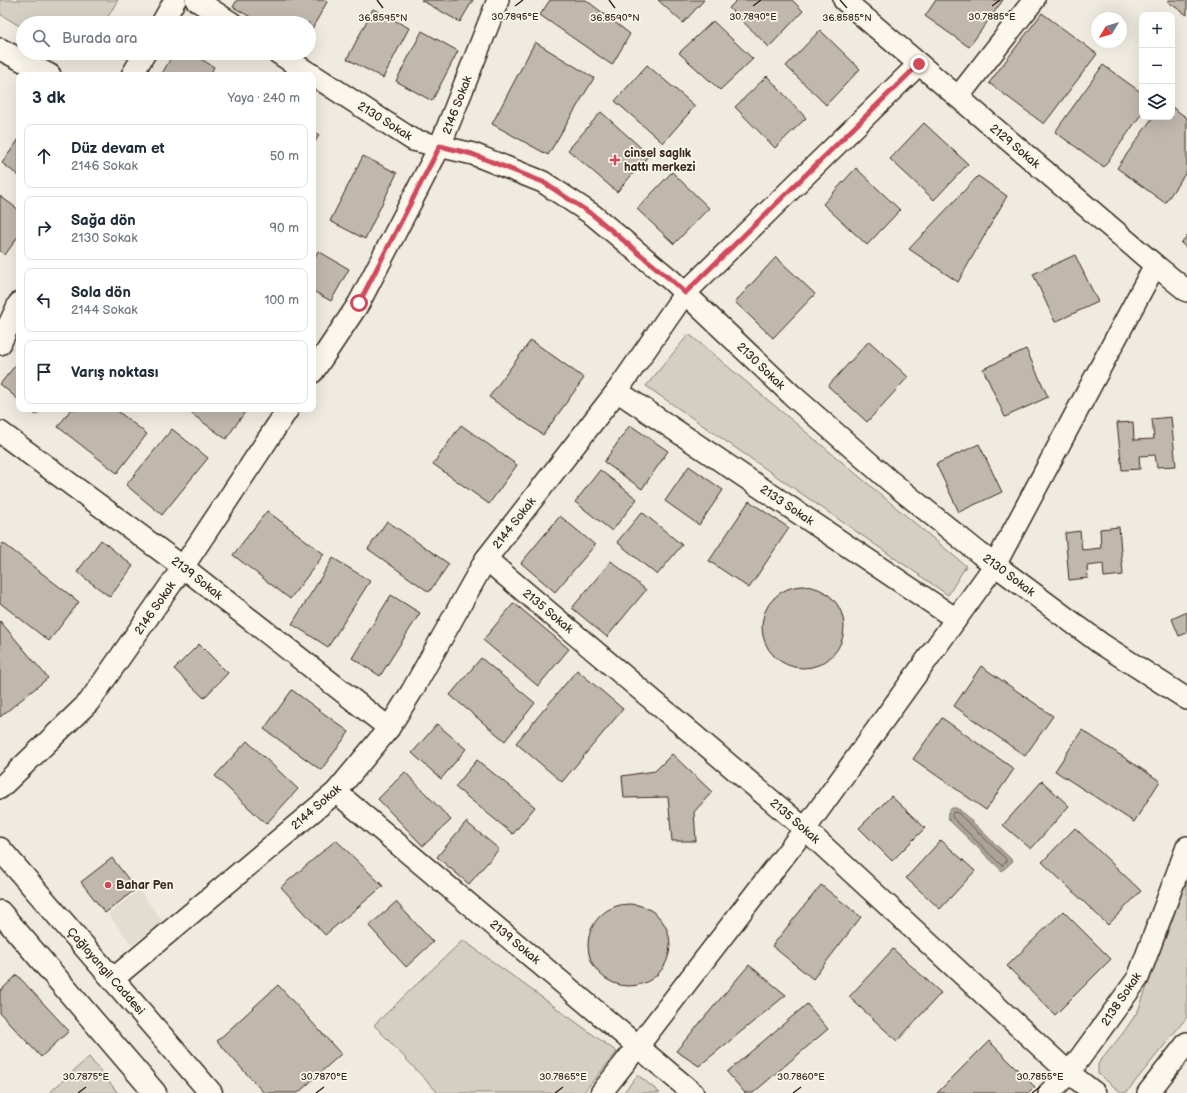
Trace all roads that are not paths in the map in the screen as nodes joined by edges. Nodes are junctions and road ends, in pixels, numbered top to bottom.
1 (175, 0) edge
2 (196, 0) edge
3 (498, 0) edge
4 (844, 0) edge
5 (1034, 0) edge
6 (166, 16) edge
7 (221, 16) edge
8 (0, 49) edge
9 (16, 57) edge
10 (21, 60) edge
11 (141, 60) edge
12 (289, 60) edge
13 (919, 64) junction
14 (44, 72) edge
15 (134, 72) edge
16 (308, 72) edge
17 (316, 77) edge
18 (958, 98) junction
19 (440, 146) junction
20 (1155, 265) junction
21 (1187, 291) edge
22 (685, 293) junction
23 (16, 309) edge
24 (0, 344) edge
25 (316, 368) edge
26 (617, 391) junction
27 (286, 412) edge
28 (0, 432) edge
29 (486, 559) junction
30 (995, 565) junction
31 (183, 567) junction
32 (956, 619) junction
33 (1187, 699) edge
34 (389, 728) junction
35 (0, 788) edge
36 (336, 792) junction
37 (805, 829) junction
38 (1187, 847) edge
39 (0, 849) edge
40 (0, 912) edge
41 (112, 979) junction
42 (1187, 1043) edge
43 (638, 1046) junction
44 (1069, 1073) junction
45 (155, 1093) edge
46 (211, 1093) edge
47 (600, 1093) edge
48 (693, 1093) edge
49 (1049, 1093) edge
50 (1095, 1093) edge
51 (1148, 1093) edge

1 - 6 street
2 - 7 street
3 - 19 street, 2146 Sokak
4 - 13 street, 2129 Sokak
5 - 18 street
8 - 9 street
10 - 14 street
11 - 15 street
12 - 16 street, 2130 Sokak
13 - 18 street, 2129 Sokak
13 - 22 street, 2144 Sokak
17 - 19 street, 2130 Sokak
18 - 20 street, 2129 Sokak
19 - 22 street, 2130 Sokak
19 - 25 street, 2146 Sokak
20 - 21 street, 2129 Sokak
20 - 30 street
22 - 26 street, 2144 Sokak
22 - 30 street, 2130 Sokak
23 - 24 street
26 - 29 street, 2144 Sokak
26 - 32 street, 2133 Sokak
27 - 31 street, 2146 Sokak
28 - 31 street, 2139 Sokak
29 - 34 street, 2144 Sokak
29 - 37 street, 2135 Sokak
30 - 32 street
30 - 33 street, 2130 Sokak
31 - 34 street, 2139 Sokak
31 - 35 street, 2146 Sokak
32 - 37 street
34 - 36 street, 2144 Sokak
36 - 41 street, 2144 Sokak
36 - 43 street, 2139 Sokak
37 - 43 street
37 - 44 street, 2135 Sokak
38 - 44 street, 2138 Sokak
39 - 41 main road, Çağlayangil Caddesi
40 - 45 main road
41 - 46 main road, Çağlayangil Caddesi
42 - 51 street
43 - 47 street
43 - 48 street, 2139 Sokak
44 - 49 street, 2138 Sokak
44 - 50 street, 2135 Sokak

